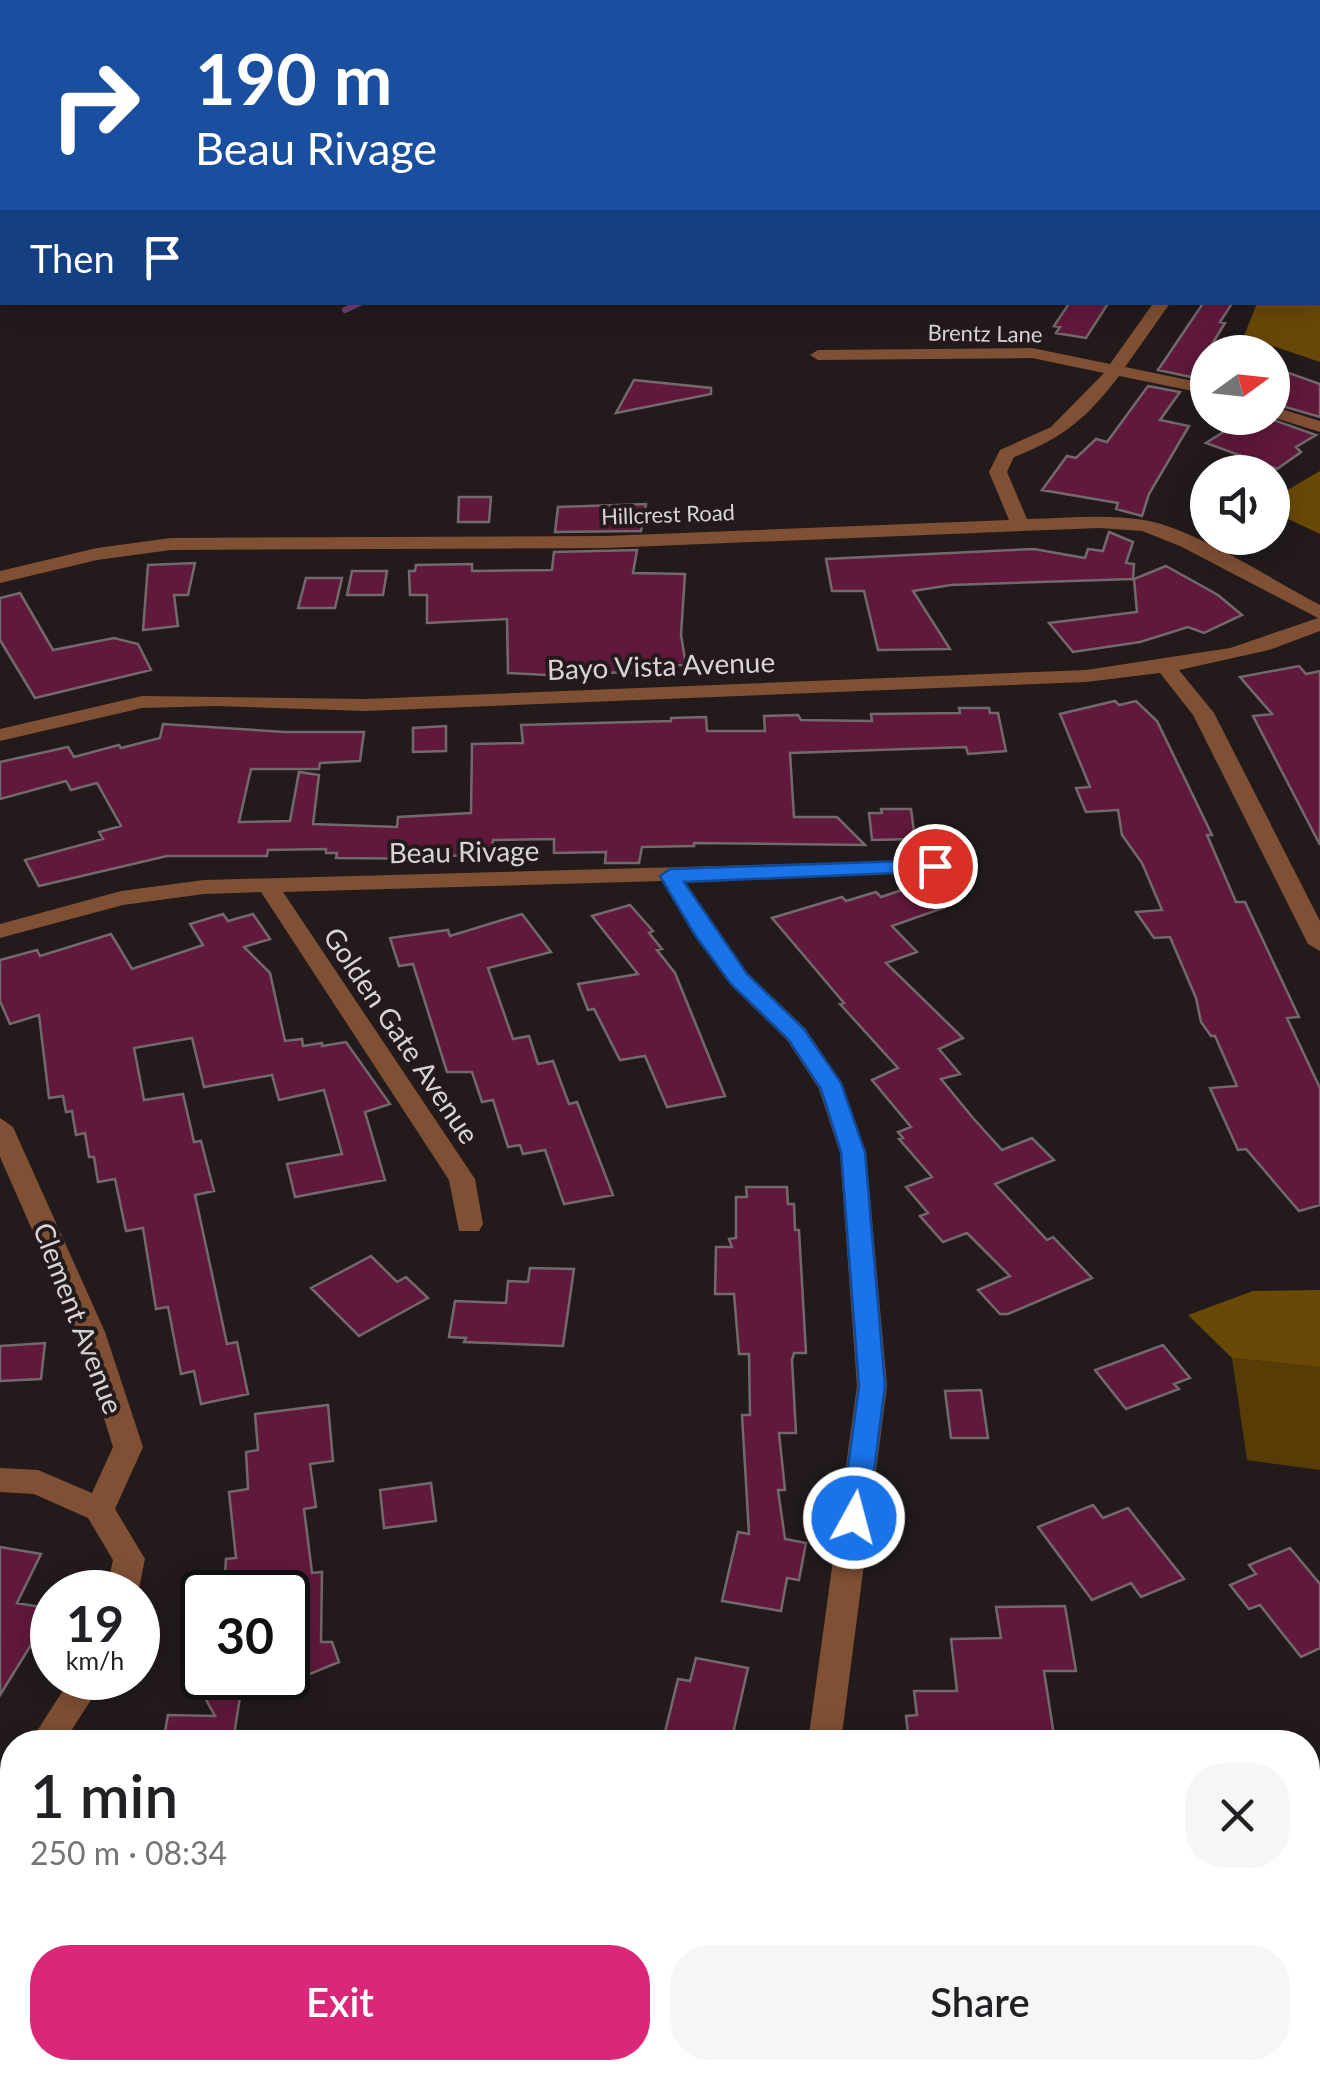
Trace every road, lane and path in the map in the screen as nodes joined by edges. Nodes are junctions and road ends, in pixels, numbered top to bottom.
1 (1162, 305) edge
2 (818, 355) dead end
3 (1119, 369) junction
4 (1190, 384) edge
5 (1290, 417) edge
6 (1320, 427) edge
7 (1020, 524) junction
8 (0, 577) edge
9 (1320, 613) edge
10 (1320, 624) edge
11 (1166, 667) junction
12 (0, 735) edge
13 (935, 866) dead end
14 (670, 876) junction
15 (268, 886) junction
16 (0, 932) edge
17 (1320, 944) edge
18 (0, 1127) edge
19 (469, 1224) dead end
20 (0, 1480) edge
21 (99, 1510) junction
22 (127, 1570) edge
23 (74, 1700) edge
24 (54, 1730) edge
25 (827, 1730) edge

1 - 3 street
2 - 3 street, Brentz Lane
3 - 4 street, Brentz Lane
3 - 7 street
5 - 6 street
7 - 8 street, Hillcrest Road
7 - 9 street, Hillcrest Road
10 - 11 street, Bayo Vista Avenue
11 - 12 street, Bayo Vista Avenue
11 - 17 street
13 - 14 street, Beau Rivage
14 - 15 street, Beau Rivage
14 - 25 street
15 - 16 street, Beau Rivage
15 - 19 street, Golden Gate Avenue
18 - 21 street, Clement Avenue
20 - 21 street
21 - 22 street
23 - 24 street

